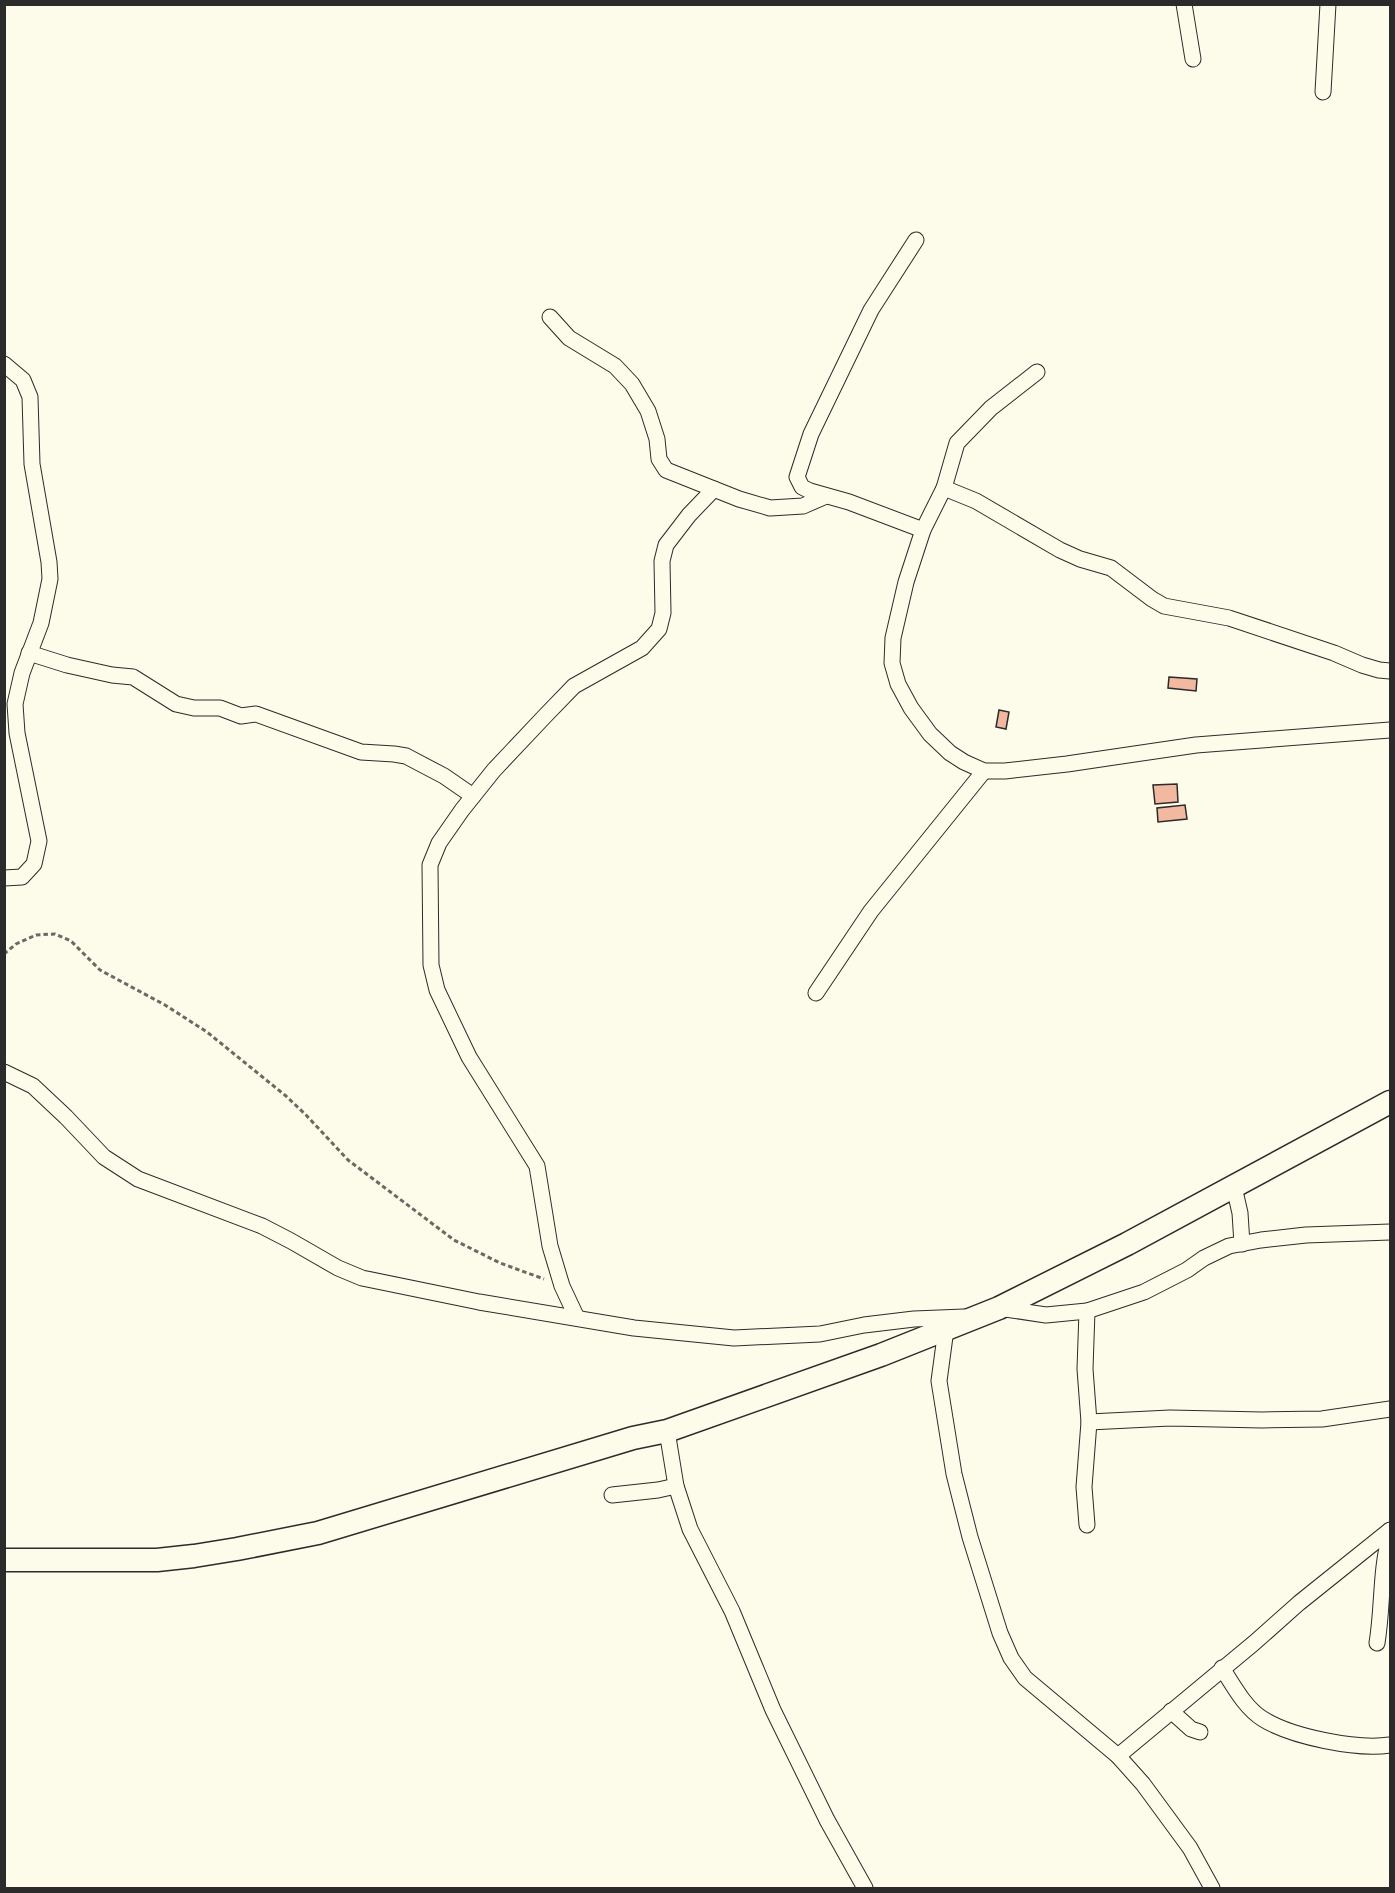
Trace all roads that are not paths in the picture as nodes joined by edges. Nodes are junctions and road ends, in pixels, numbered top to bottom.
1 (1184, 4) edge
2 (1328, 4) edge
3 (1193, 59) dead end
4 (1323, 92) dead end
5 (916, 240) dead end
6 (550, 317) dead end
7 (4, 364) edge
8 (1037, 372) dead end
9 (944, 488) junction
10 (714, 489) junction
11 (826, 496) junction
12 (923, 530) junction
13 (29, 653) junction
14 (1390, 671) edge
15 (1390, 730) edge
16 (984, 771) junction
17 (473, 796) junction
18 (4, 878) edge
19 (816, 993) dead end
20 (4, 1072) edge
21 (1390, 1102) edge
22 (1234, 1187) junction
23 (1390, 1232) edge
24 (1242, 1244) junction
25 (999, 1308) junction
26 (1087, 1311) junction
27 (976, 1317) junction
28 (577, 1318) junction
29 (946, 1329) junction
30 (1390, 1409) edge
31 (1089, 1422) junction
32 (667, 1431) junction
33 (676, 1486) junction
34 (612, 1495) dead end
35 (1086, 1525) dead end
36 (1390, 1533) edge
37 (4, 1560) edge
38 (1386, 1604) edge
39 (1377, 1643) dead end
40 (1222, 1668) junction
41 (1171, 1711) junction
42 (1200, 1732) dead end
43 (1390, 1745) edge
44 (1118, 1756) junction
45 (1208, 1886) edge
46 (865, 1888) edge

1 - 3 street
2 - 4 street
5 - 11 street
6 - 10 street
7 - 13 street
8 - 9 street
9 - 12 street
9 - 14 street
10 - 11 street
10 - 17 street
11 - 12 street
12 - 16 street
13 - 17 street
13 - 18 street
15 - 16 street
16 - 19 street
17 - 28 street
20 - 28 street
21 - 22 street
22 - 24 street
22 - 25 street
23 - 24 street
24 - 26 street
25 - 26 street
25 - 27 street
26 - 31 street
27 - 28 street
27 - 29 street
29 - 32 street
29 - 44 street
30 - 31 street
31 - 35 street
32 - 33 street
32 - 37 street
33 - 34 street
33 - 46 street
36 - 38 street
36 - 40 street
38 - 39 street
40 - 41 street
40 - 43 street
41 - 42 street
41 - 44 street
44 - 45 street

